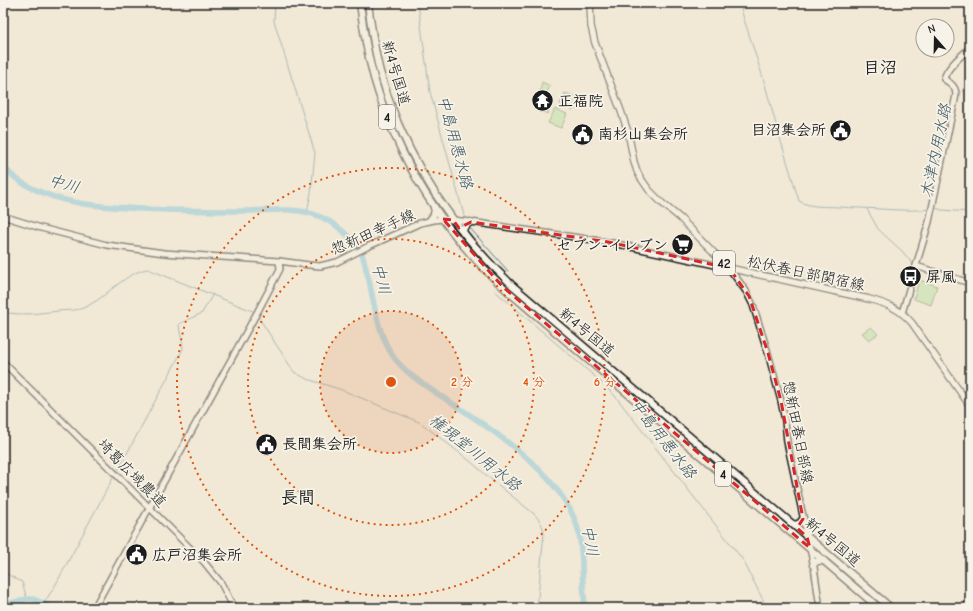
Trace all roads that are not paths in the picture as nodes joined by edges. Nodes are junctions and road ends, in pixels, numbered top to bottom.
1 (360, 3) edge
2 (368, 3) edge
3 (590, 3) edge
4 (970, 48) edge
5 (434, 206) junction
6 (3, 216) edge
7 (430, 220) junction
8 (443, 220) junction
9 (453, 220) junction
10 (471, 222) junction
11 (463, 234) junction
12 (279, 261) junction
13 (916, 266) junction
14 (729, 268) junction
15 (970, 283) edge
16 (902, 313) junction
17 (3, 362) edge
18 (970, 406) edge
19 (149, 507) junction
20 (803, 518) junction
21 (793, 524) junction
22 (807, 537) junction
23 (810, 548) junction
24 (824, 561) junction
25 (813, 566) junction
26 (94, 608) edge
27 (234, 608) edge
28 (820, 608) edge
29 (879, 608) edge
30 (891, 608) edge

1 - 5 highway, 新4号国道 / 4
2 - 9 highway, 新4号国道 / 4
3 - 14 main road, 松伏春日部関宿線 / 42
4 - 13 main road
5 - 7 highway
5 - 8 highway, 新4号国道 / 4
6 - 12 main road, 惣新田幸手線
7 - 8 main road, 惣新田幸手線
7 - 12 main road, 惣新田幸手線
8 - 9 main road, 惣新田幸手線
8 - 23 highway, 新4号国道 / 4
9 - 10 main road, 惣新田幸手線
9 - 11 highway, 新4号国道 / 4
10 - 11 highway
10 - 14 main road, 惣新田幸手線
11 - 21 highway, 新4号国道 / 4
12 - 19 main road
13 - 15 main road
13 - 16 main road
14 - 16 main road, 松伏春日部関宿線 / 42
14 - 20 main road, 惣新田春日部線
16 - 18 main road, 松伏春日部関宿線 / 42
17 - 19 main road, 埼葛広域農道
19 - 26 main road
19 - 27 main road, 埼葛広域農道
20 - 21 highway
20 - 22 main road, 惣新田春日部線
21 - 22 highway, 新4号国道 / 4
22 - 23 main road, 惣新田春日部線
22 - 30 highway, 新4号国道 / 4
23 - 24 highway, 新4号国道 / 4
23 - 25 main road, 惣新田春日部線
24 - 25 highway
24 - 29 highway, 新4号国道 / 4
25 - 28 main road, 惣新田春日部線

